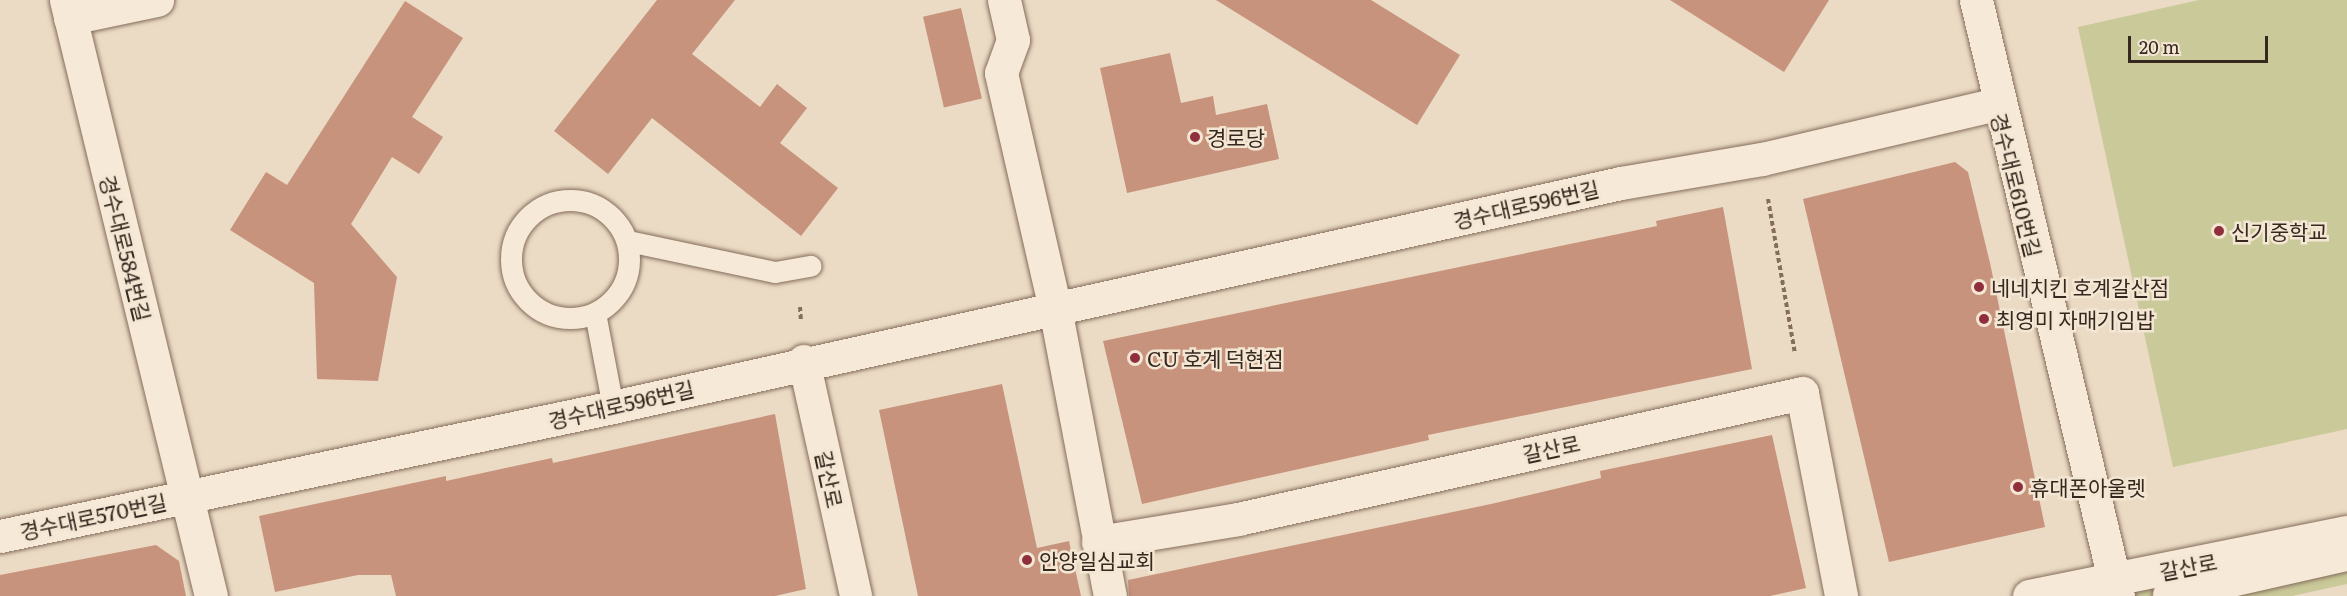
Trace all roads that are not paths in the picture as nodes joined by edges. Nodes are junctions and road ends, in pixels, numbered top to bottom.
1 (157, 0) edge
2 (1004, 0) edge
3 (1976, 0) edge
4 (68, 9) edge
5 (1997, 104) junction
6 (628, 241) junction
7 (810, 266) dead end
8 (1055, 308) junction
9 (595, 313) junction
10 (804, 362) junction
11 (613, 407) junction
12 (187, 496) junction
13 (2347, 532) edge
14 (0, 536) edge
15 (1098, 543) junction
16 (2347, 555) edge
17 (2116, 587) edge
18 (2169, 595) edge
19 (211, 596) edge
20 (856, 596) edge
21 (1110, 596) edge
22 (1841, 596) edge
23 (2029, 596) edge

1 - 4 street
2 - 8 street
3 - 5 street, 경수대로610번길
4 - 12 street, 경수대로584번길
5 - 8 street, 경수대로596번길
5 - 17 street, 경수대로610번길
6 - 7 lane
6 - 9 lane
6 - 9 lane
8 - 10 street, 경수대로596번길
8 - 15 street
9 - 11 lane
10 - 11 street, 경수대로596번길
10 - 20 street, 갈산로
11 - 12 street, 경수대로596번길
12 - 14 street, 경수대로570번길
12 - 19 street, 경수대로584번길
13 - 17 street, 갈산로
15 - 21 street
15 - 22 street, 갈산로
16 - 18 street
17 - 23 street, 갈산로

